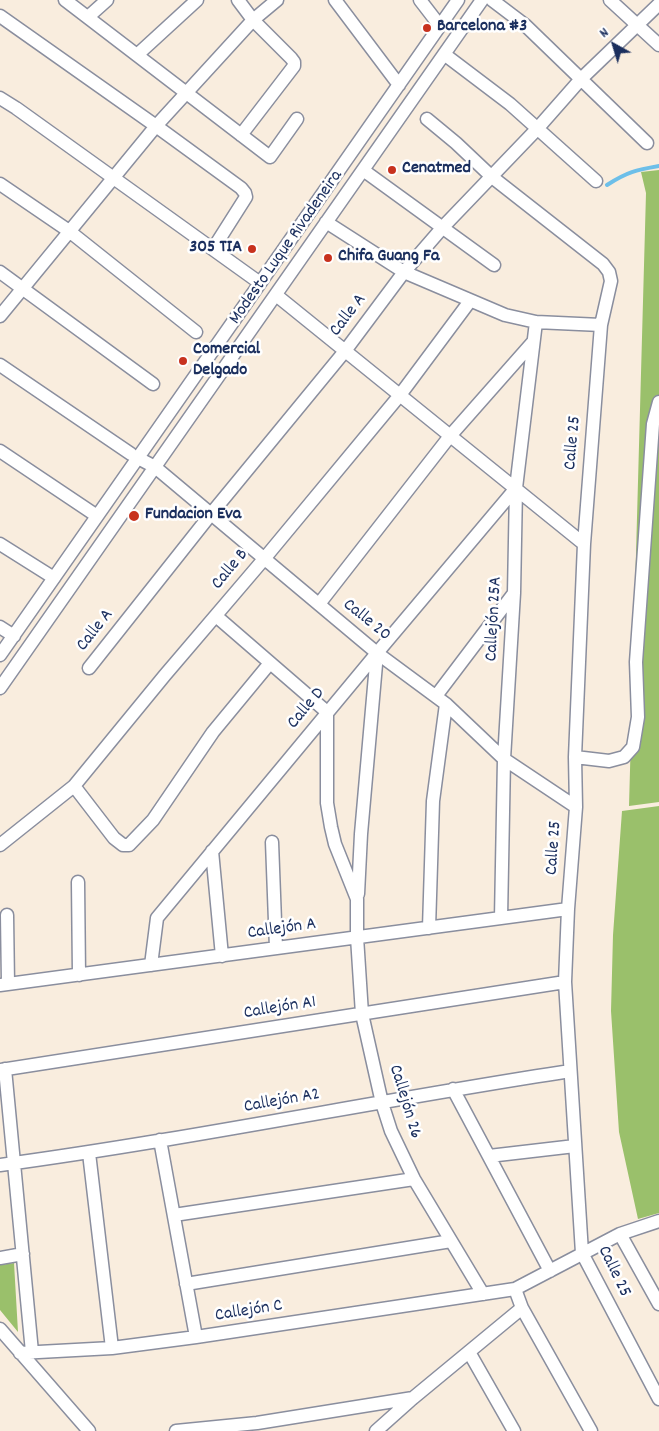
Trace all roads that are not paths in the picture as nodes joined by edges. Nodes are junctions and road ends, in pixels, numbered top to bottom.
1 (65, 0) edge
2 (107, 0) edge
3 (196, 0) edge
4 (238, 0) edge
5 (277, 0) edge
6 (335, 0) edge
7 (420, 0) edge
8 (458, 0) edge
9 (482, 0) edge
10 (492, 0) edge
11 (610, 0) edge
12 (659, 4) edge
13 (0, 16) edge
14 (88, 18) junction
15 (253, 20) junction
16 (440, 26) junction
17 (638, 26) junction
18 (659, 45) edge
19 (444, 54) junction
20 (137, 55) junction
21 (581, 79) junction
22 (399, 85) junction
23 (186, 93) junction
24 (0, 98) edge
25 (297, 119) dead end
26 (427, 119) dead end
27 (156, 126) junction
28 (537, 128) junction
29 (242, 135) junction
30 (647, 143) dead end
31 (363, 170) junction
32 (113, 177) junction
33 (492, 177) junction
34 (596, 181) dead end
35 (0, 184) edge
36 (326, 222) junction
37 (443, 226) junction
38 (69, 231) junction
39 (213, 249) junction
40 (494, 265) dead end
41 (0, 272) edge
42 (404, 272) junction
43 (260, 283) junction
44 (22, 288) junction
45 (276, 295) junction
46 (470, 301) junction
47 (0, 316) edge
48 (536, 322) junction
49 (602, 325) junction
50 (196, 332) dead end
51 (533, 342) junction
52 (345, 351) junction
53 (0, 365) edge
54 (196, 374) junction
55 (153, 384) dead end
56 (400, 395) junction
57 (203, 399) junction
58 (659, 402) edge
59 (450, 436) junction
60 (0, 451) edge
61 (134, 456) junction
62 (155, 467) junction
63 (119, 485) junction
64 (516, 488) junction
65 (211, 514) junction
66 (97, 516) junction
67 (117, 519) junction
68 (0, 544) edge
69 (584, 544) junction
70 (264, 558) junction
71 (54, 578) junction
72 (514, 593) junction
73 (319, 604) junction
74 (216, 616) junction
75 (0, 627) edge
76 (14, 636) junction
77 (376, 653) junction
78 (0, 656) edge
79 (270, 663) junction
80 (89, 668) dead end
81 (0, 688) edge
82 (436, 696) junction
83 (446, 704) junction
84 (327, 712) junction
85 (575, 757) junction
86 (504, 759) junction
87 (74, 786) junction
88 (576, 807) junction
89 (272, 842) dead end
90 (0, 845) edge
91 (212, 851) junction
92 (78, 882) dead end
93 (357, 900) junction
94 (568, 909) junction
95 (7, 915) dead end
96 (501, 918) junction
97 (429, 928) junction
98 (357, 938) junction
99 (276, 948) junction
100 (222, 956) junction
101 (151, 965) junction
102 (79, 975) junction
103 (565, 982) junction
104 (4, 985) edge
105 (362, 1014) junction
106 (2, 1069) edge
107 (570, 1071) junction
108 (453, 1089) junction
109 (382, 1102) junction
110 (160, 1140) junction
111 (575, 1146) junction
112 (89, 1153) junction
113 (489, 1156) junction
114 (14, 1163) junction
115 (0, 1165) edge
116 (414, 1179) junction
117 (174, 1215) junction
118 (659, 1221) edge
119 (620, 1234) junction
120 (451, 1241) junction
121 (582, 1253) junction
122 (23, 1254) junction
123 (0, 1258) edge
124 (550, 1271) junction
125 (186, 1284) junction
126 (515, 1289) junction
127 (483, 1294) junction
128 (659, 1304) edge
129 (522, 1308) junction
130 (0, 1329) edge
131 (196, 1337) junction
132 (6, 1343) edge
133 (112, 1348) junction
134 (26, 1352) junction
135 (469, 1352) junction
136 (412, 1398) junction
137 (659, 1400) edge
138 (253, 1427) edge
139 (512, 1430) edge
140 (89, 1431) edge
141 (176, 1431) edge
142 (376, 1431) edge
143 (591, 1431) edge

1 - 14 street
2 - 14 street
3 - 20 street
4 - 15 street
5 - 15 street
6 - 22 street
7 - 16 street
8 - 16 street, Modesto Luque Rivadeneira
9 - 19 street, Modesto Luque Rivadeneira
10 - 21 street
11 - 17 street
12 - 17 street, Calle A
13 - 27 street
14 - 20 street
15 - 23 street
15 - 29 street
16 - 22 street, Modesto Luque Rivadeneira
17 - 18 street
17 - 21 street, Calle A
19 - 28 street
19 - 31 street, Modesto Luque Rivadeneira
20 - 23 street
21 - 28 street, Calle A
21 - 30 street
22 - 43 street, Modesto Luque Rivadeneira
23 - 27 street
23 - 29 street
24 - 32 street
25 - 29 street
26 - 33 street
27 - 32 street
27 - 39 street
28 - 33 street, Calle A
28 - 34 street
31 - 36 street, Modesto Luque Rivadeneira
31 - 37 street
32 - 38 street
32 - 39 street
33 - 37 street, Calle A
33 - 49 street, Calle 25
35 - 38 street
36 - 42 street
36 - 45 street, Modesto Luque Rivadeneira
37 - 40 street
37 - 42 street, Calle A
38 - 44 street
38 - 50 street
39 - 43 street
41 - 44 street
42 - 46 street
42 - 52 street, Calle A
43 - 54 street, Modesto Luque Rivadeneira
44 - 47 street
44 - 55 street
45 - 52 street
45 - 57 street, Modesto Luque Rivadeneira
46 - 48 street
46 - 56 street, Calle B
48 - 49 street
48 - 51 street, Callejón 25A
49 - 69 street, Calle 25
51 - 59 street
51 - 64 street, Callejón 25A
52 - 56 street
52 - 65 street, Calle A
53 - 61 street, Calle 20
54 - 57 street
54 - 61 street, Modesto Luque Rivadeneira
56 - 59 street
56 - 70 street, Calle B
57 - 62 street, Modesto Luque Rivadeneira
58 - 85 street
59 - 64 street
59 - 73 street
60 - 66 street
61 - 62 street, Calle 20
61 - 63 street, Modesto Luque Rivadeneira
62 - 65 street, Calle 20
62 - 67 street, Modesto Luque Rivadeneira
63 - 66 street, Modesto Luque Rivadeneira
63 - 67 street
64 - 69 street
64 - 72 street, Callejón 25A
64 - 77 street, Calle D
65 - 70 street, Calle 20
65 - 80 street, Calle A
66 - 71 street, Modesto Luque Rivadeneira
67 - 81 street, Modesto Luque Rivadeneira
68 - 71 street
69 - 85 street, Calle 25
70 - 73 street, Calle 20
70 - 74 street, Calle B
71 - 76 street, Modesto Luque Rivadeneira
72 - 82 street
72 - 86 street, Callejón 25A
73 - 77 street, Calle 20
74 - 79 street
74 - 87 street, Calle B
75 - 76 street
76 - 78 street, Modesto Luque Rivadeneira
77 - 82 street, Calle 20
77 - 84 street, Calle D
77 - 93 street, Callejón 26
79 - 84 street
79 - 87 street
82 - 83 street, Calle 20
83 - 86 street, Calle 20
83 - 97 street
84 - 91 street, Calle D
84 - 93 street, Callejón 26
85 - 88 street, Calle 25
86 - 88 street, Calle 20
86 - 96 street, Callejón 25A
87 - 90 street, Calle B
88 - 94 street, Calle 25
89 - 99 street
91 - 100 street
91 - 101 street, Calle D
92 - 102 street
93 - 98 street, Callejón 26
94 - 96 street, Callejón A
94 - 103 street, Calle 25
95 - 104 street
96 - 97 street, Callejón A
97 - 98 street, Callejón A
98 - 99 street, Callejón A
98 - 105 street, Callejón 26
99 - 100 street, Callejón A
100 - 101 street, Callejón A
101 - 102 street, Callejón A
102 - 104 street, Callejón A
103 - 105 street, Callejón A1
103 - 107 street, Calle 25
105 - 106 street, Callejón A1
105 - 109 street, Callejón 26
106 - 114 street
107 - 108 street, Callejón A2
107 - 111 street, Calle 25
108 - 109 street, Callejón A2
108 - 113 street
109 - 110 street, Callejón A2
109 - 116 street, Callejón 26
110 - 112 street, Callejón A2
110 - 117 street
111 - 113 street
111 - 121 street, Calle 25
112 - 114 street, Callejón A2
112 - 133 street
113 - 124 street
114 - 115 street, Callejón A2
114 - 122 street
116 - 117 street
116 - 120 street, Callejón 26
117 - 125 street
118 - 119 street, Callejón C
119 - 121 street, Callejón C
119 - 128 street
120 - 125 street
120 - 127 street, Callejón 26
121 - 124 street, Callejón C
121 - 137 street, Calle 25
122 - 123 street
122 - 134 street
124 - 126 street, Callejón C
125 - 131 street
126 - 127 street, Callejón C
126 - 129 street
127 - 131 street, Callejón C
129 - 135 street
129 - 143 street
130 - 132 street
131 - 133 street, Callejón C
132 - 134 street
133 - 134 street, Callejón C
134 - 140 street
135 - 136 street
135 - 139 street
136 - 138 street
136 - 142 street
138 - 141 street

